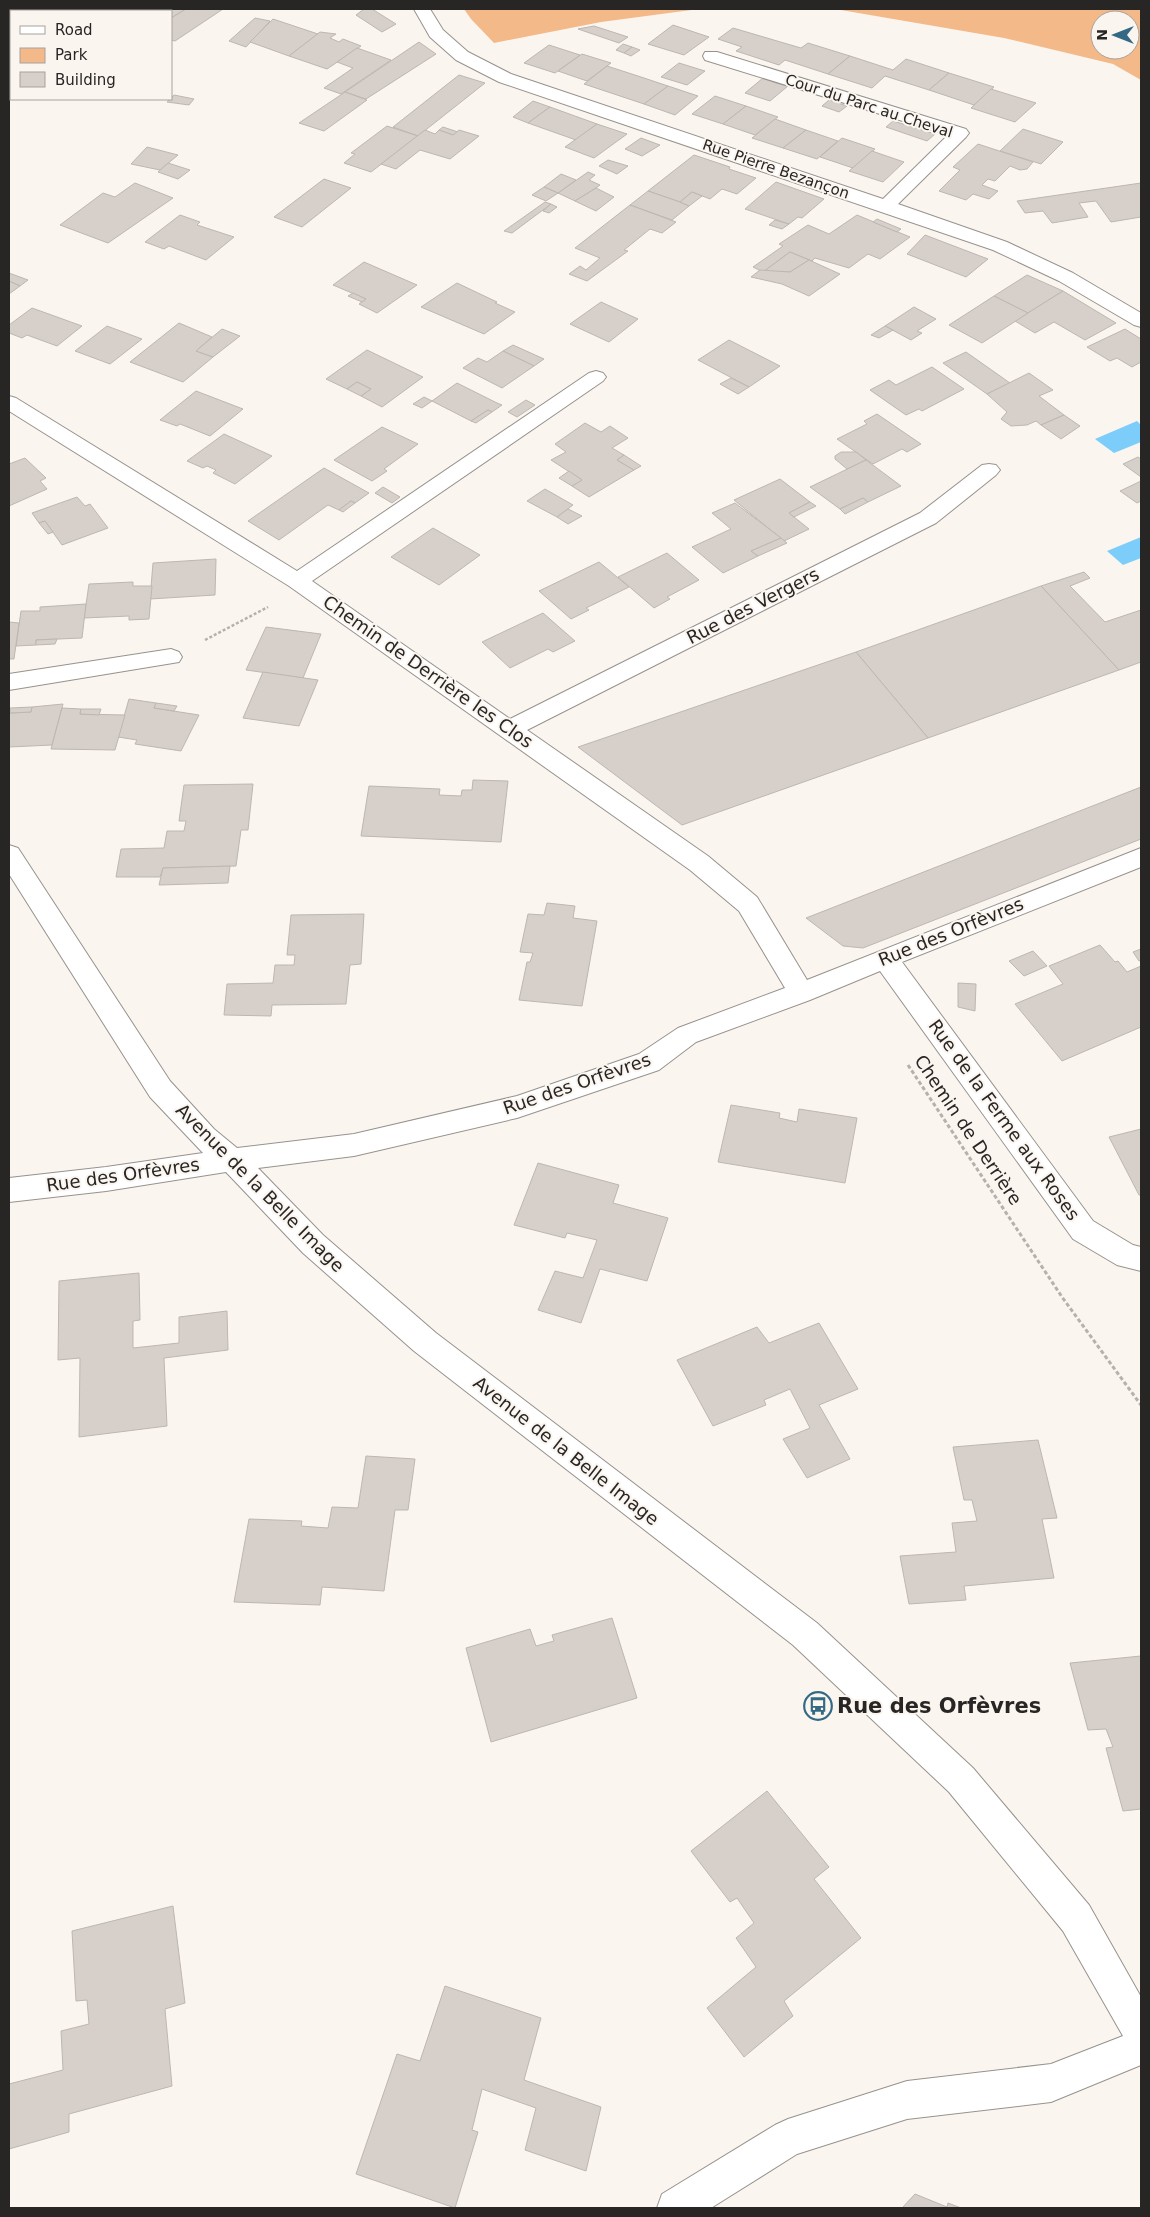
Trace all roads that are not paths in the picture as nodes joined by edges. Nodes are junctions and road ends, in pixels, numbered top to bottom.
1 (422, 9) edge
2 (711, 56) dead end
3 (886, 206) junction
4 (1141, 320) edge
5 (596, 377) dead end
6 (9, 402) edge
7 (988, 470) dead end
8 (302, 584) junction
9 (171, 657) road end
10 (9, 682) edge
11 (510, 729) junction
12 (9, 854) edge
13 (1141, 856) edge
14 (885, 958) junction
15 (801, 993) junction
16 (232, 1160) junction
17 (9, 1190) edge
18 (1141, 1259) edge
19 (1141, 2032) edge
20 (1141, 2047) edge
21 (676, 2208) edge

1 - 3 street, Rue Pierre Bezançon
2 - 3 street, Cour du Parc au Cheval
3 - 4 street, Rue Pierre Bezançon
5 - 8 street
6 - 8 street, Chemin de Derrière les Clos
7 - 11 street, Rue des Vergers
8 - 11 street, Chemin de Derrière les Clos
9 - 10 street
11 - 15 street, Chemin de Derrière les Clos
12 - 16 street, Avenue de la Belle Image
13 - 14 street, Rue des Orfèvres
14 - 15 street, Rue des Orfèvres
14 - 18 street, Rue de la Ferme aux Roses
15 - 16 street, Rue des Orfèvres
16 - 17 street, Rue des Orfèvres
16 - 19 street, Avenue de la Belle Image
20 - 21 street

